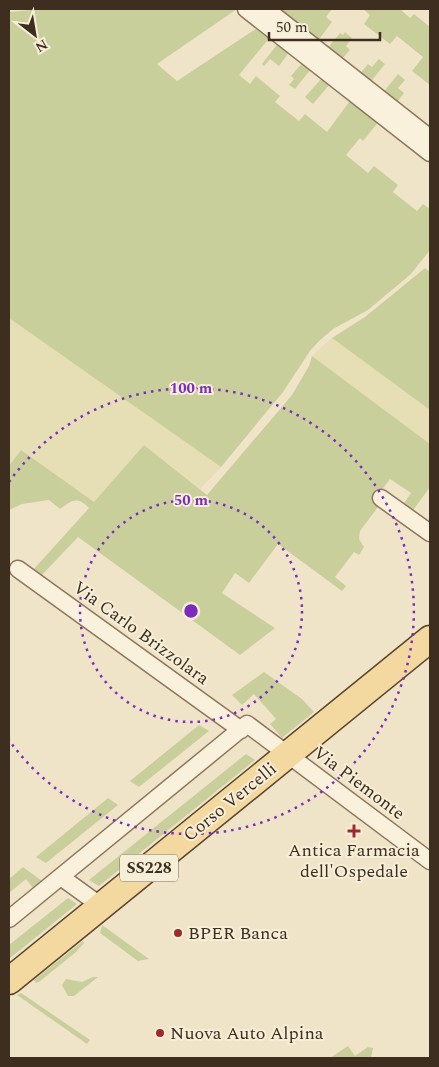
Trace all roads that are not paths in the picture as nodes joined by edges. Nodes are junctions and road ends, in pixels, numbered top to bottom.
1 (246, 9) edge
2 (266, 9) edge
3 (430, 138) edge
4 (430, 153) edge
5 (380, 498) dead end
6 (430, 532) edge
7 (18, 569) dead end
8 (430, 639) edge
9 (241, 730) junction
10 (288, 754) junction
11 (430, 861) edge
12 (61, 876) junction
13 (101, 906) junction
14 (9, 919) edge
15 (9, 981) edge

1 - 4 street
2 - 3 street
5 - 6 street
7 - 9 street, Via Carlo Brizzolara
8 - 10 main road, Corso Vercelli / SS228
9 - 10 street, Corso Vercelli
9 - 12 street
10 - 11 street, Via Piemonte
10 - 13 main road, Corso Vercelli / SS228
12 - 13 street
12 - 14 street
13 - 15 main road, Corso Vercelli / SS228

